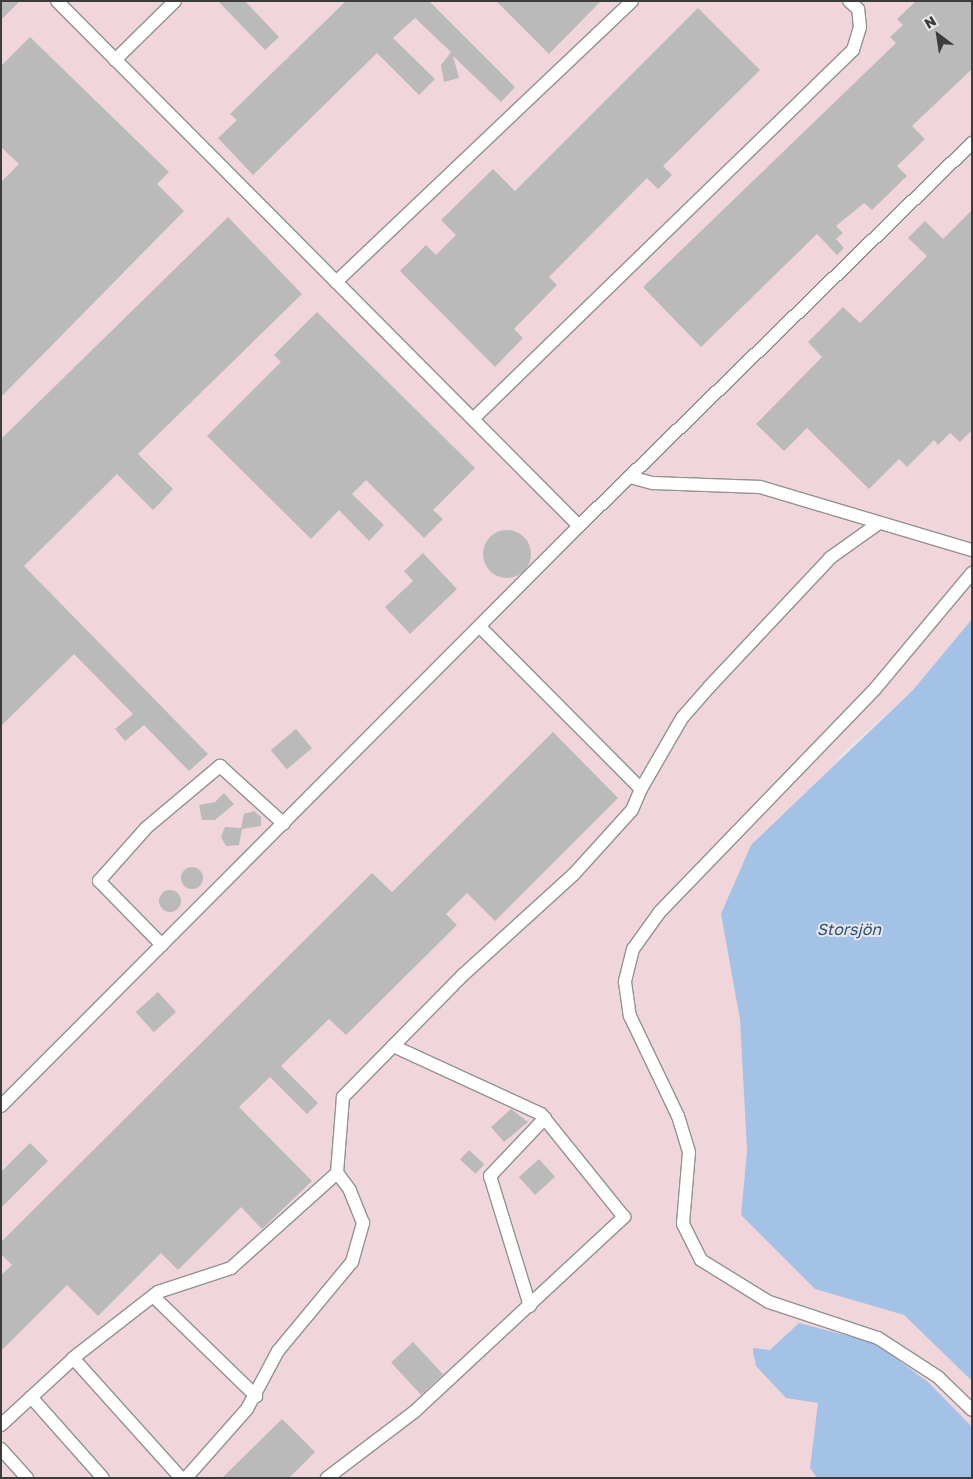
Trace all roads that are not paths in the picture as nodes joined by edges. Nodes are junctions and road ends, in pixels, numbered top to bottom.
1 (57, 1) edge
2 (175, 1) edge
3 (632, 1) edge
4 (857, 4) edge
5 (115, 60) junction
6 (972, 143) edge
7 (336, 282) junction
8 (474, 418) junction
9 (630, 477) junction
10 (879, 523) junction
11 (579, 526) junction
12 (972, 550) edge
13 (972, 573) edge
14 (480, 627) junction
15 (640, 789) junction
16 (284, 824) junction
17 (162, 945) junction
18 (393, 1046) junction
19 (1, 1106) edge
20 (545, 1118) junction
21 (337, 1173) junction
22 (153, 1296) junction
23 (530, 1306) junction
24 (73, 1358) junction
25 (256, 1396) junction
26 (31, 1397) junction
27 (972, 1410) edge
28 (1, 1424) edge
29 (1, 1449) edge
30 (27, 1478) edge
31 (103, 1478) edge
32 (181, 1478) edge
33 (186, 1478) edge
34 (327, 1478) edge

1 - 5 street
2 - 5 street
3 - 7 street
4 - 8 street
5 - 7 street
6 - 9 street
7 - 8 street
8 - 11 street
9 - 10 street
9 - 11 street
10 - 12 street
10 - 15 street
11 - 14 street
13 - 27 street
14 - 15 street
14 - 16 street
15 - 18 street
16 - 17 street
16 - 17 street
17 - 19 street
18 - 20 street
18 - 21 street
20 - 23 street
20 - 23 street
21 - 22 street
21 - 25 street
22 - 24 street
22 - 25 street
23 - 34 street
24 - 26 street
24 - 32 street
25 - 33 street
26 - 28 street
26 - 31 street
29 - 30 street

